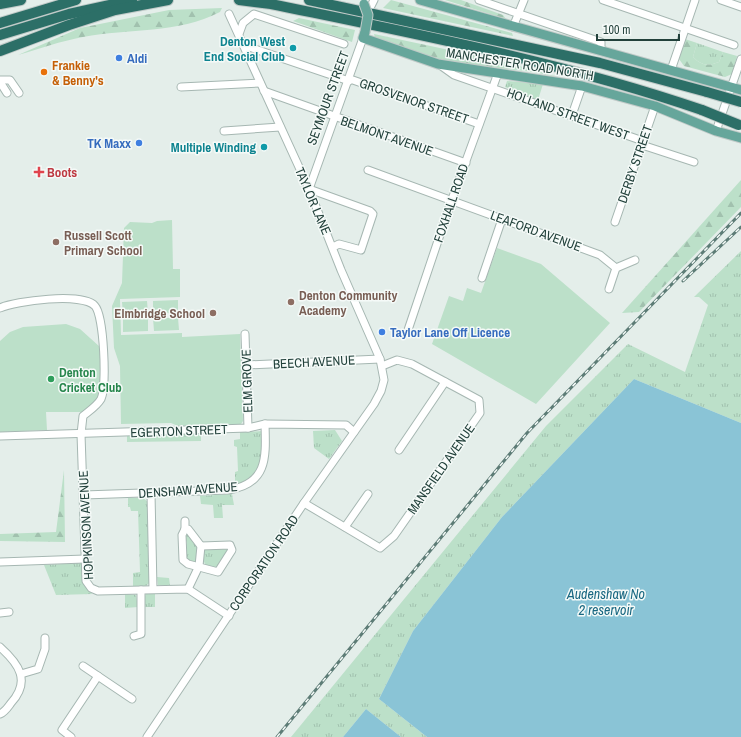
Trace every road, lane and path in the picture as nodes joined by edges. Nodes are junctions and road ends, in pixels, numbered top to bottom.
1 (21, 0) edge
2 (76, 0) edge
3 (134, 0) edge
4 (168, 0) edge
5 (240, 0) edge
6 (309, 0) edge
7 (420, 0) edge
8 (479, 0) edge
9 (524, 0) edge
10 (604, 0) edge
11 (695, 0) edge
12 (721, 0) edge
13 (0, 4) edge
14 (450, 4) edge
15 (367, 5) edge
16 (741, 7) edge
17 (229, 14) dead end
18 (518, 14) junction
19 (0, 23) edge
20 (513, 27) junction
21 (685, 27) junction
22 (239, 34) junction
23 (0, 35) edge
24 (364, 35) junction
25 (344, 44) dead end
26 (243, 45) junction
27 (734, 45) dead end
28 (601, 50) junction
29 (0, 51) edge
30 (741, 59) edge
31 (438, 64) junction
32 (671, 70) junction
33 (498, 73) junction
34 (349, 80) junction
35 (0, 81) edge
36 (260, 83) junction
37 (582, 86) junction
38 (181, 87) dead end
39 (492, 87) junction
40 (731, 87) junction
41 (741, 90) edge
42 (264, 91) junction
43 (7, 93) dead end
44 (19, 93) dead end
45 (741, 102) edge
46 (655, 106) junction
47 (572, 115) junction
48 (336, 118) junction
49 (479, 124) junction
50 (741, 126) edge
51 (280, 127) junction
52 (224, 131) dead end
53 (716, 131) junction
54 (741, 138) edge
55 (643, 143) junction
56 (694, 162) dead end
57 (466, 163) junction
58 (368, 170) dead end
59 (309, 189) junction
60 (451, 202) junction
61 (502, 219) junction
62 (615, 222) dead end
63 (333, 247) junction
64 (635, 260) dead end
65 (616, 268) junction
66 (482, 278) dead end
67 (609, 289) dead end
68 (0, 308) edge
69 (407, 333) dead end
70 (245, 334) dead end
71 (381, 362) junction
72 (247, 365) junction
73 (445, 382) junction
74 (381, 391) joint
75 (265, 424) junction
76 (248, 428) junction
77 (354, 432) junction
78 (81, 434) junction
79 (0, 436) edge
80 (398, 450) dead end
81 (151, 493) junction
82 (368, 494) dead end
83 (84, 495) junction
84 (304, 503) junction
85 (345, 527) junction
86 (201, 546) junction
87 (85, 559) junction
88 (0, 562) edge
89 (199, 566) junction
90 (188, 588) junction
91 (153, 589) junction
92 (141, 590) junction
93 (9, 612) dead end
94 (0, 613) edge
95 (229, 616) junction
96 (134, 636) dead end
97 (46, 638) dead end
98 (0, 647) edge
99 (83, 666) dead end
100 (21, 674) junction
101 (98, 676) junction
102 (132, 699) dead end
103 (0, 714) edge
104 (59, 734) edge
105 (71, 737) edge
106 (148, 737) edge

1 - 13 highway
2 - 19 highway
3 - 23 highway
4 - 29 highway
5 - 50 highway, bridge
6 - 45 highway, bridge
7 - 14 main road
8 - 18 street
9 - 18 street
10 - 21 street
11 - 21 street
12 - 16 street
14 - 20 main road
15 - 24 main road, SEYMOUR STREET, bridge
17 - 22 street, TAYLOR LANE
18 - 20 street
18 - 28 street
20 - 28 main road
21 - 27 street
21 - 32 street
22 - 25 street
22 - 26 street, TAYLOR LANE
24 - 31 main road, MANCHESTER ROAD NORTH
24 - 34 street, SEYMOUR STREET
26 - 34 street, GROSVENOR STREET
26 - 36 street, TAYLOR LANE
28 - 32 main road
30 - 40 street
31 - 33 main road, MANCHESTER ROAD NORTH
31 - 39 street, HOLLAND STREET WEST
32 - 40 main road
33 - 37 main road, MANCHESTER ROAD NORTH
33 - 39 street, FOXHALL ROAD
34 - 48 street, SEYMOUR STREET
34 - 49 street, GROSVENOR STREET
35 - 43 street
35 - 44 street
36 - 38 street
36 - 42 street, TAYLOR LANE
37 - 46 main road, MANCHESTER ROAD NORTH
37 - 47 street
39 - 47 street, HOLLAND STREET WEST
39 - 49 street, FOXHALL ROAD
40 - 41 main road
40 - 53 street
42 - 48 street, BELMONT AVENUE
42 - 51 street, TAYLOR LANE
46 - 53 main road, MANCHESTER ROAD NORTH
46 - 55 street, DERBY STREET
47 - 55 street, HOLLAND STREET WEST
48 - 57 street, BELMONT AVENUE
48 - 59 street, SEYMOUR STREET
49 - 57 street, FOXHALL ROAD
51 - 52 street
51 - 59 street, TAYLOR LANE
53 - 54 main road, MANCHESTER ROAD NORTH
55 - 56 street, HOLLAND STREET WEST
55 - 62 street, DERBY STREET
57 - 60 street, FOXHALL ROAD
58 - 60 street, LEAFORD AVENUE
59 - 63 street, TAYLOR LANE
59 - 63 street
60 - 61 street, LEAFORD AVENUE
60 - 69 street, FOXHALL ROAD
61 - 65 street, LEAFORD AVENUE
61 - 66 street
63 - 71 street, TAYLOR LANE
64 - 65 street
65 - 67 street
68 - 78 street, HOPKINSON AVENUE
70 - 72 street, ELM GROVE
71 - 72 street, BEECH AVENUE
71 - 73 street, MANSFIELD AVENUE
71 - 74 street, TAYLOR LANE
72 - 76 street, ELM GROVE
73 - 80 street
73 - 85 street, MANSFIELD AVENUE
74 - 77 street, CORPORATION ROAD
75 - 76 street, EGERTON STREET
75 - 77 street, EGERTON STREET
75 - 81 street, DENSHAW AVENUE
76 - 78 street, EGERTON STREET
77 - 84 street, CORPORATION ROAD
78 - 79 street, EGERTON STREET
78 - 83 street, HOPKINSON AVENUE
81 - 83 street, DENSHAW AVENUE
81 - 91 street
82 - 85 street
83 - 87 street, HOPKINSON AVENUE
84 - 85 street, MANSFIELD AVENUE
84 - 95 street, CORPORATION ROAD
86 - 89 street
86 - 89 street
86 - 89 street
87 - 88 street
87 - 92 street, HOPKINSON AVENUE
89 - 90 street
90 - 91 street, HOPKINSON AVENUE
90 - 95 street
91 - 92 street, HOPKINSON AVENUE
92 - 96 street
93 - 94 street
95 - 106 street, CORPORATION ROAD
97 - 100 street
98 - 100 street
99 - 101 street
100 - 103 street
101 - 102 street
101 - 104 street
104 - 105 street

